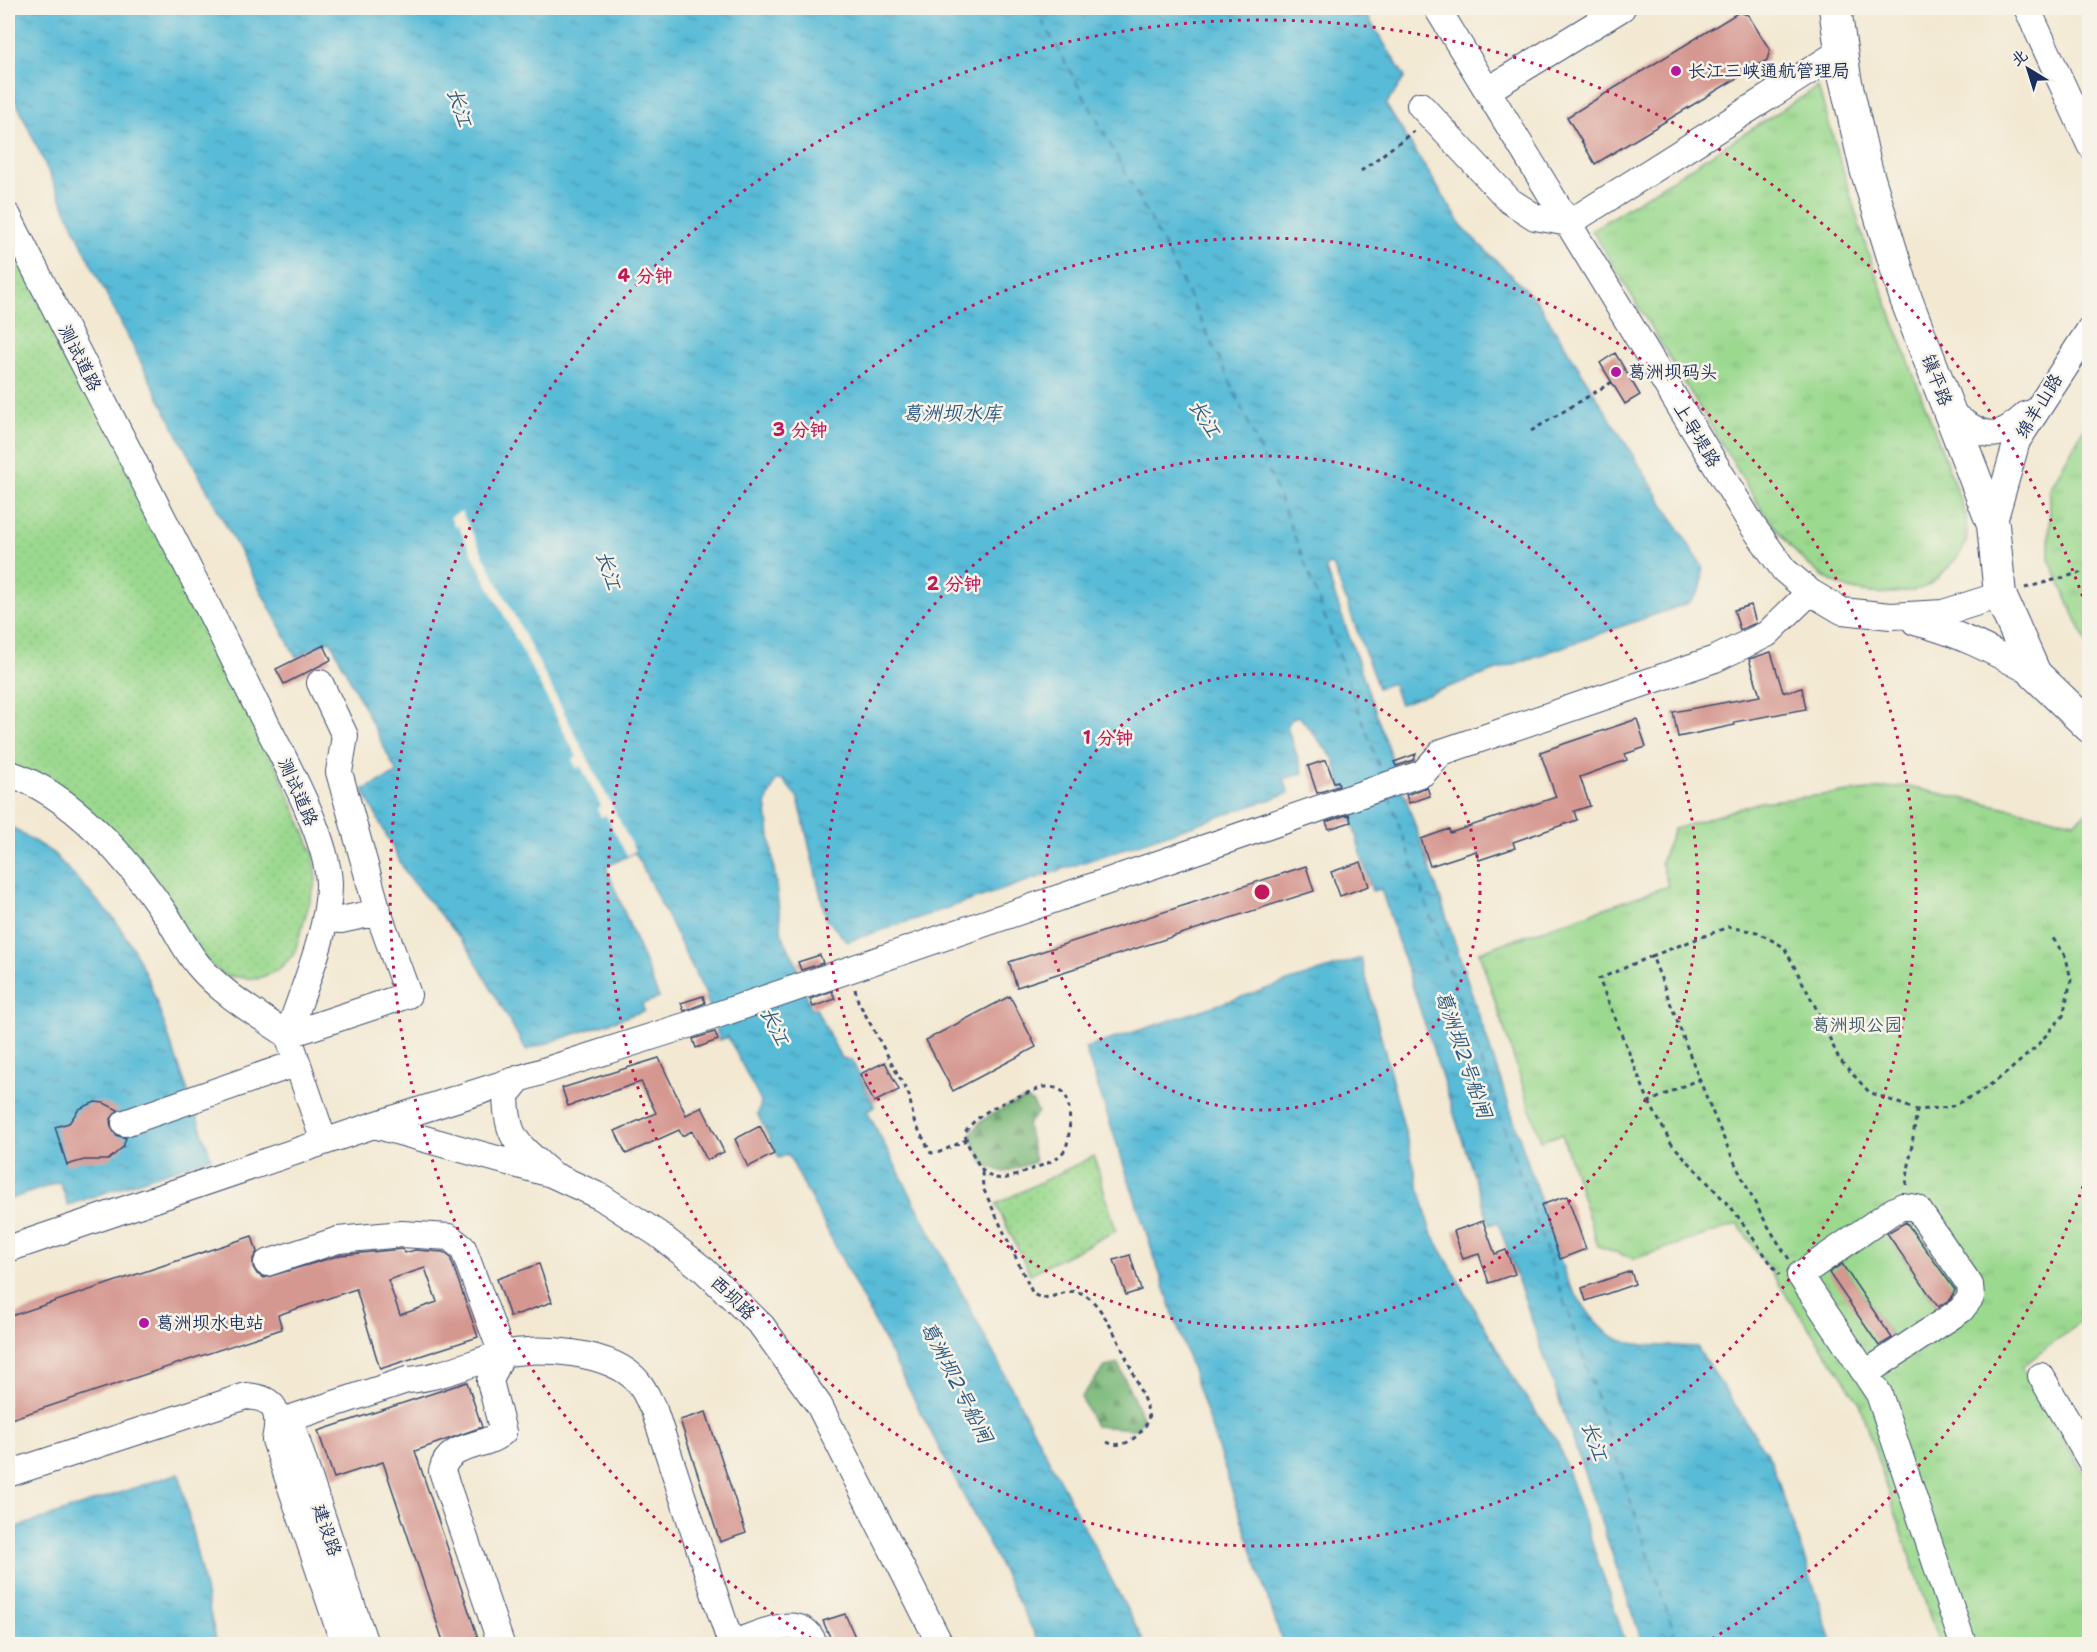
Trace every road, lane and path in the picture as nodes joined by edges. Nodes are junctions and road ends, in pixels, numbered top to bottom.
1 (1437, 8) edge
2 (1622, 8) edge
3 (1835, 8) edge
4 (2027, 8) edge
5 (1841, 51) junction
6 (1488, 90) junction
7 (1420, 105) dead end
8 (1414, 131) dead end
9 (2090, 145) edge
10 (1361, 171) dead end
11 (8, 216) edge
12 (1569, 223) junction
13 (2090, 330) edge
14 (1612, 382) dead end
15 (2041, 402) junction
16 (1949, 412) junction
17 (1531, 431) dead end
18 (1993, 525) junction
19 (2090, 570) edge
20 (1810, 592) junction
21 (2000, 595) junction
22 (1891, 616) junction
23 (2035, 674) junction
24 (320, 683) dead end
25 (2090, 727) edge
26 (8, 773) edge
27 (378, 912) junction
28 (326, 918) junction
29 (2052, 937) dead end
30 (1652, 956) junction
31 (852, 969) junction
32 (288, 1035) junction
33 (297, 1063) junction
34 (520, 1078) junction
35 (1701, 1078) junction
36 (1649, 1102) junction
37 (1917, 1110) junction
38 (125, 1123) dead end
39 (374, 1125) junction
40 (966, 1140) junction
41 (324, 1142) junction
42 (982, 1172) junction
43 (551, 1174) junction
44 (1904, 1206) junction
45 (8, 1248) edge
46 (267, 1263) dead end
47 (1791, 1277) junction
48 (502, 1354) junction
49 (1866, 1372) junction
50 (2040, 1376) dead end
51 (279, 1422) junction
52 (1107, 1442) dead end
53 (2090, 1460) edge
54 (8, 1474) edge
55 (344, 1644) edge
56 (365, 1644) edge
57 (501, 1644) edge
58 (814, 1644) edge
59 (940, 1644) edge
60 (1964, 1644) edge

1 - 6 street, 上导堤路
2 - 6 street
3 - 5 main road, 镇平路
4 - 9 street
5 - 12 street
5 - 16 main road, 镇平路
6 - 12 street, 上导堤路
7 - 12 street
8 - 10 path
11 - 28 street, 测试道路
12 - 20 street, 上导堤路
13 - 15 street, 绵羊山路
14 - 17 path
15 - 16 street
15 - 18 street, 绵羊山路
16 - 18 main road, 镇平路
18 - 21 main road, 镇平路
19 - 21 path
20 - 22 street, 上导堤路
20 - 31 street
21 - 22 street, 上导堤路
21 - 23 main road, 镇平路
22 - 23 street
23 - 25 main road, 镇平路
24 - 27 street
26 - 32 street
27 - 28 street
27 - 32 street
28 - 32 street, 测试道路
29 - 37 path
30 - 35 path
30 - 36 path
30 - 37 path
31 - 34 street
31 - 40 path
32 - 33 street
33 - 38 street
33 - 41 street
34 - 39 street
34 - 43 street
35 - 36 path
35 - 47 path
36 - 47 path
37 - 44 path
39 - 41 street
39 - 43 street, 西坝路
40 - 42 path
40 - 42 path
41 - 45 street
42 - 52 path
43 - 59 street, 西坝路
44 - 47 street
44 - 49 street
46 - 48 street
47 - 49 street
48 - 51 street
48 - 57 street
48 - 58 street
49 - 60 street
50 - 53 street
51 - 54 street, 建设路
51 - 55 street
51 - 56 street, 建设路

